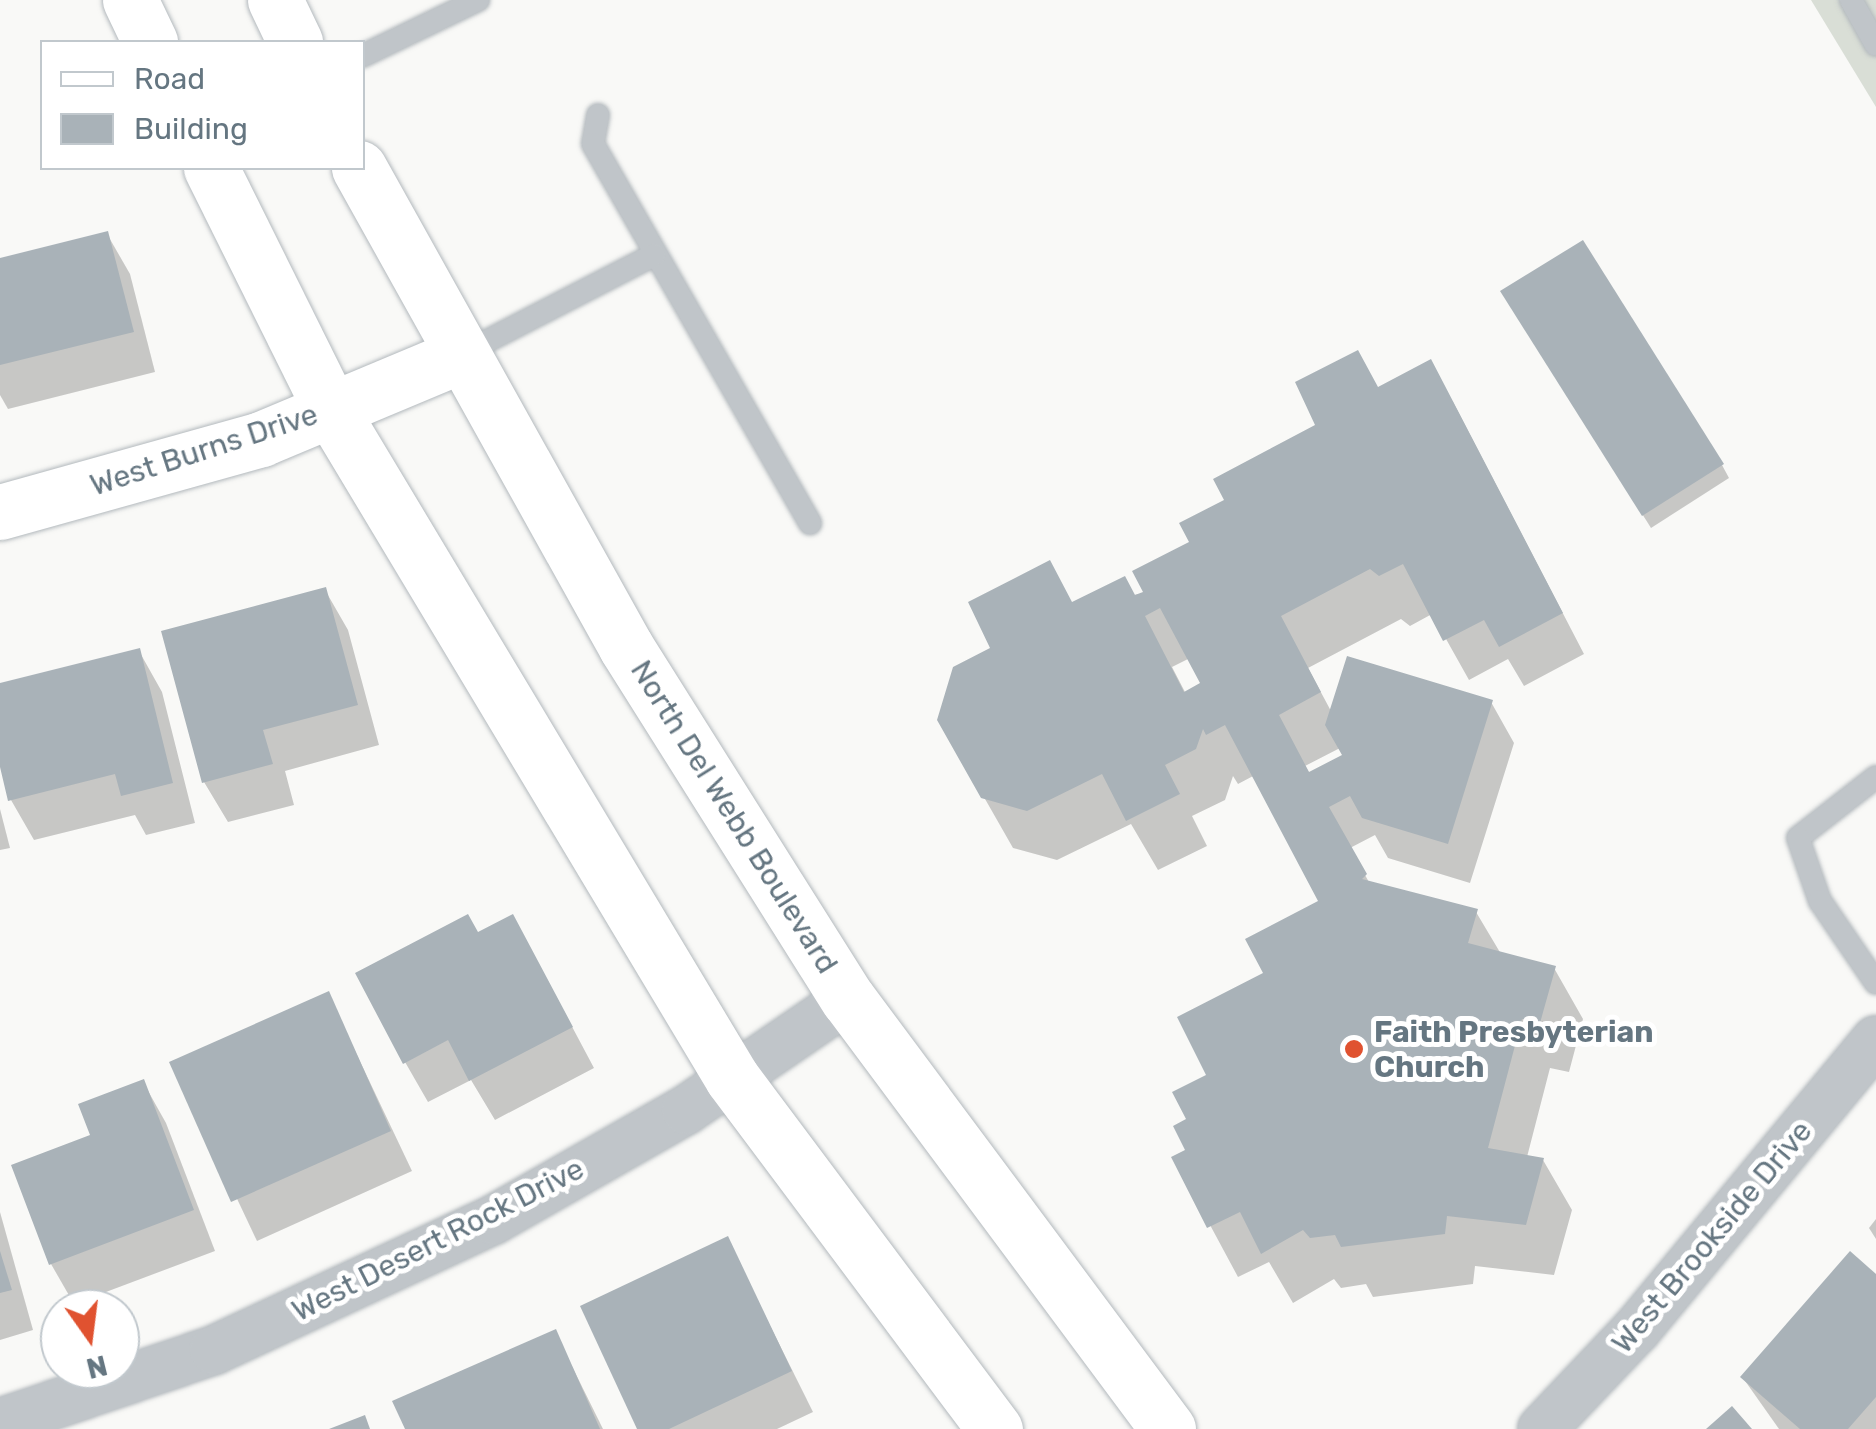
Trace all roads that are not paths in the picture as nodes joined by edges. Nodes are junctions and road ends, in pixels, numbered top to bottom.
1 (130, 0) edge
2 (275, 0) edge
3 (478, 0) edge
4 (1852, 0) edge
5 (149, 40) edge
6 (294, 40) edge
7 (1876, 45) edge
8 (365, 55) edge
9 (598, 115) dead end
10 (212, 170) edge
11 (360, 170) edge
12 (654, 254) junction
13 (459, 356) junction
14 (330, 410) junction
15 (0, 512) edge
16 (810, 524) dead end
17 (1876, 777) edge
18 (1876, 983) edge
19 (848, 999) junction
20 (1876, 1040) edge
21 (732, 1078) junction
22 (0, 1423) edge
23 (995, 1429) edge
24 (1168, 1429) edge
25 (1542, 1429) edge

1 - 5 street
2 - 6 street
3 - 8 lane
4 - 7 lane
9 - 12 lane
10 - 14 street
11 - 13 street, North Del Webb Boulevard
12 - 13 lane
12 - 16 lane
13 - 14 street, West Burns Drive
13 - 19 street, North Del Webb Boulevard
14 - 15 street, West Burns Drive
14 - 21 street
17 - 18 lane
19 - 21 street, West Desert Rock Drive
19 - 24 street, North Del Webb Boulevard
20 - 25 street, West Brookside Drive
21 - 22 street, West Desert Rock Drive
21 - 23 street

